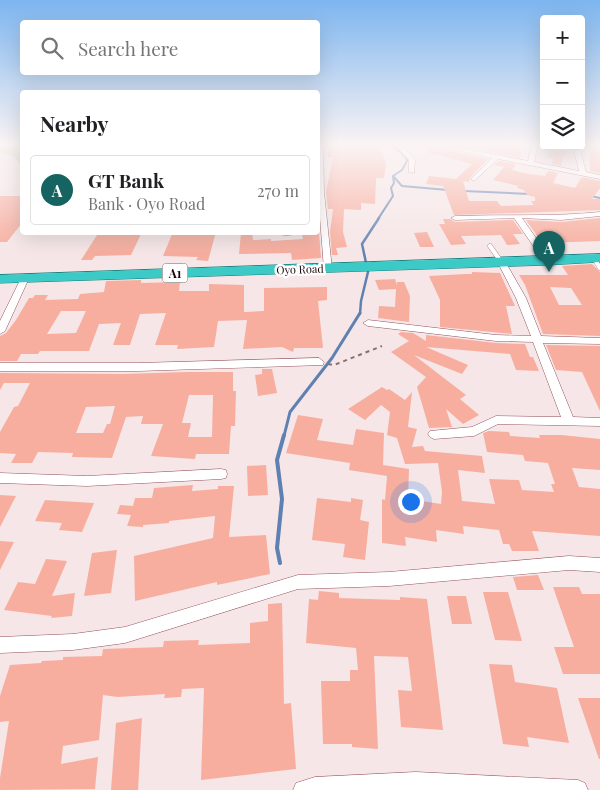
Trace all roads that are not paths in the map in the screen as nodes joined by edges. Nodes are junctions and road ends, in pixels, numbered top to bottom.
1 (320, 212) edge
2 (600, 214) edge
3 (516, 216) junction
4 (455, 218) dead end
5 (321, 232) edge
6 (490, 246) dead end
7 (548, 261) junction
8 (598, 261) edge
9 (502, 263) junction
10 (328, 269) junction
11 (25, 278) junction
12 (0, 279) edge
13 (368, 323) dead end
14 (0, 331) edge
15 (537, 339) junction
16 (600, 341) edge
17 (319, 362) dead end
18 (0, 367) edge
19 (568, 420) junction
20 (600, 422) edge
21 (434, 434) dead end
22 (220, 474) dead end
23 (0, 478) edge
24 (600, 565) edge
25 (0, 645) edge
26 (303, 790) edge
27 (578, 790) edge

1 - 5 street
2 - 3 street
3 - 4 street
3 - 7 street
5 - 10 street
6 - 9 lane
7 - 8 highway, Oyo Road / A1
7 - 9 highway, Oyo Road / A1
9 - 10 highway, Oyo Road / A1
9 - 15 street
10 - 11 highway, Oyo Road / A1
11 - 12 highway, Oyo Road / A1
11 - 14 street
13 - 15 street
15 - 16 street
15 - 19 street
17 - 18 street
19 - 20 street
19 - 21 street
22 - 23 street
24 - 25 street
26 - 27 street

